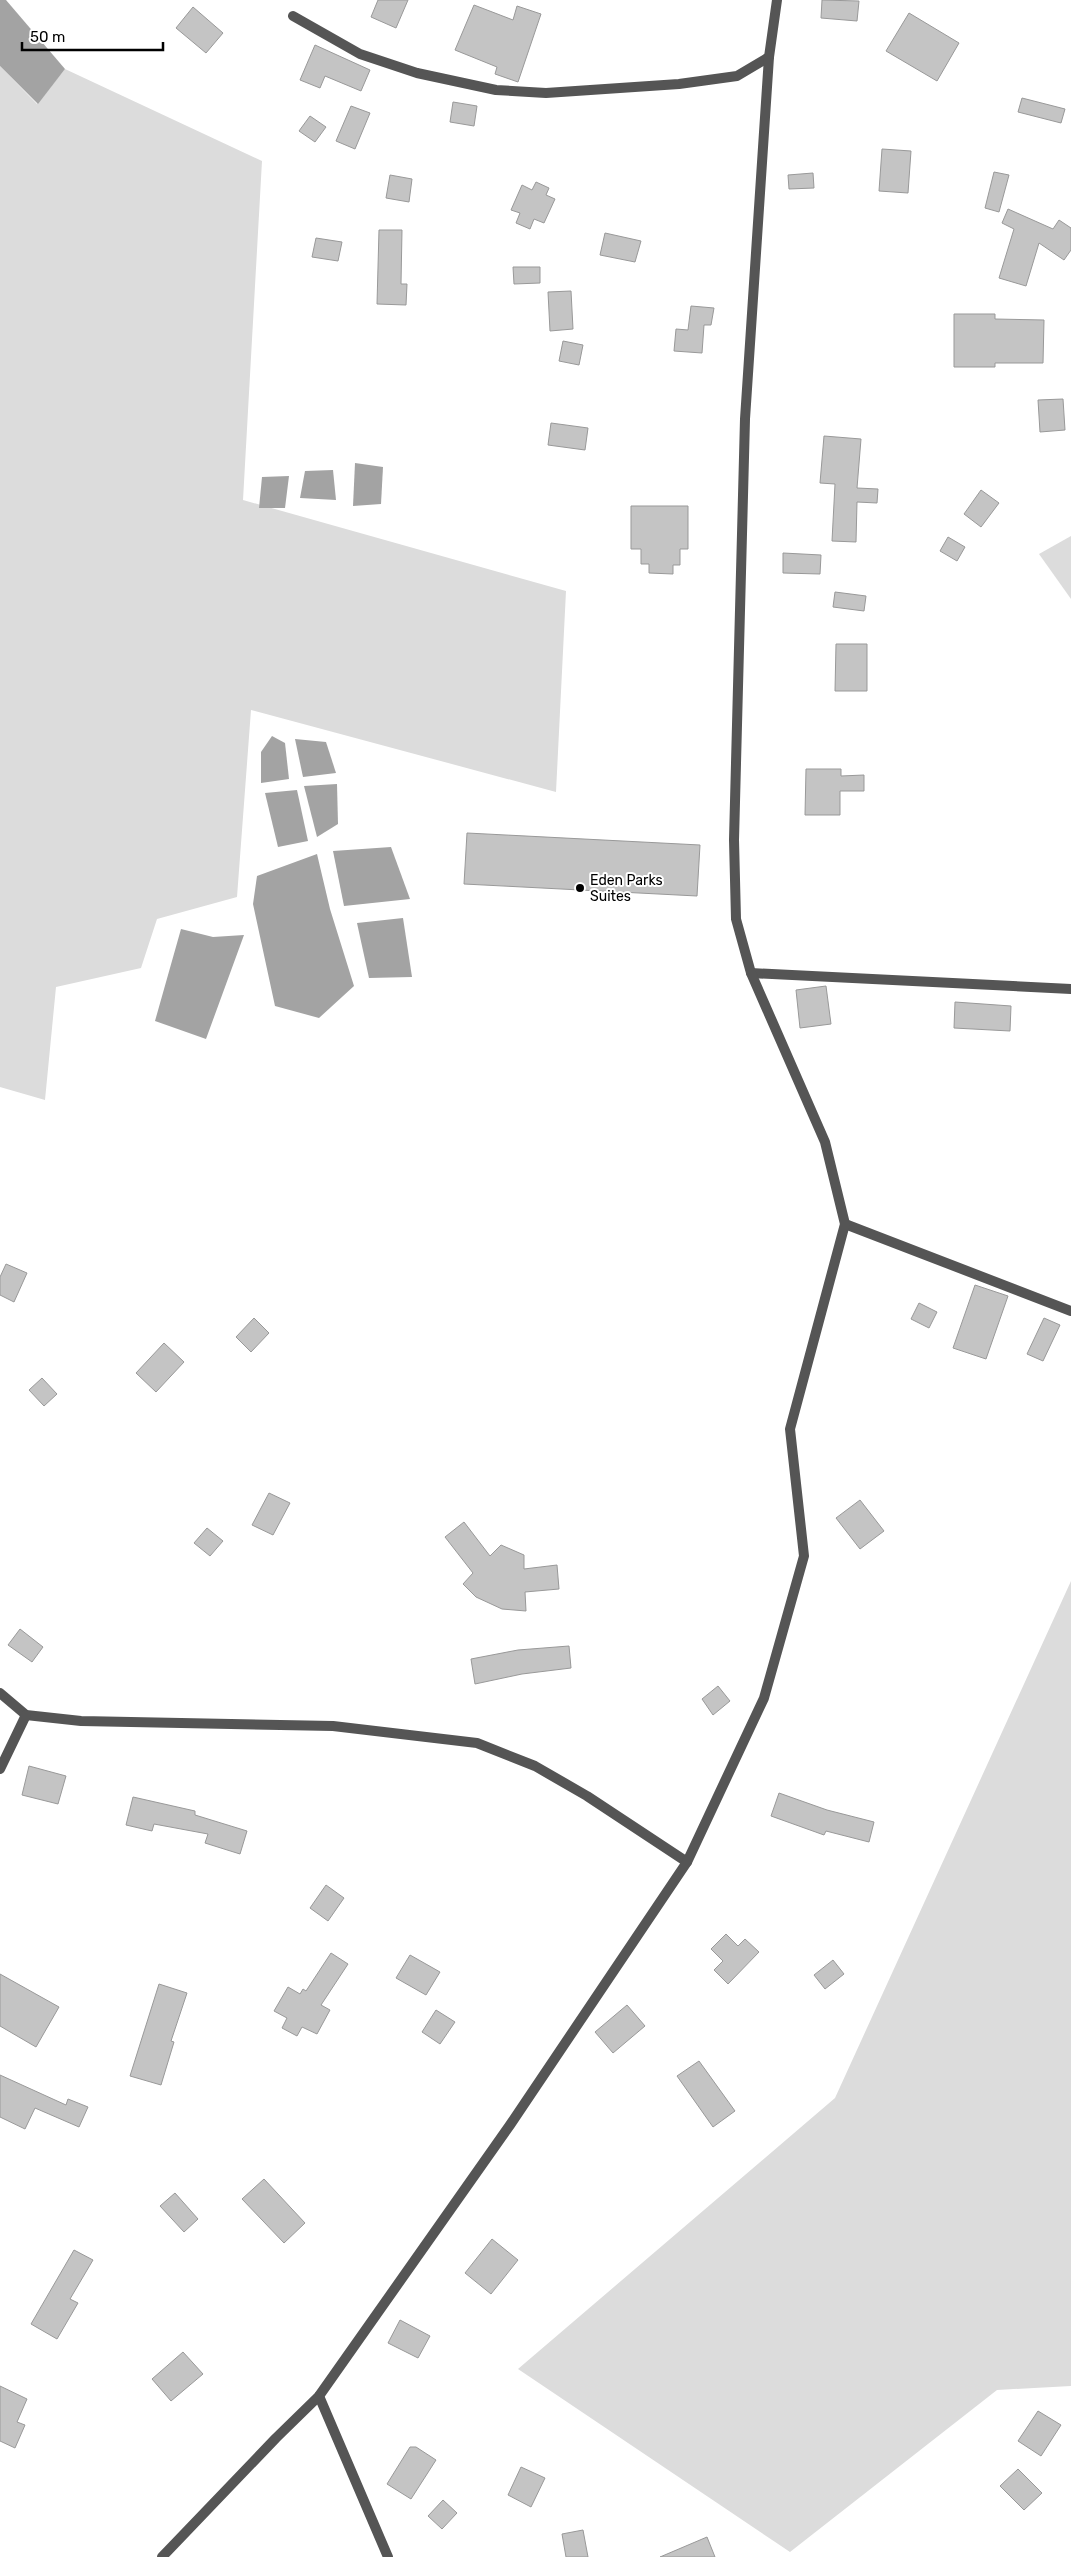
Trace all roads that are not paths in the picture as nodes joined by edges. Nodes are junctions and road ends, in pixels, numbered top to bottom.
1 (777, 0) edge
2 (293, 16) dead end
3 (769, 56) junction
4 (751, 973) junction
5 (1071, 989) edge
6 (845, 1224) junction
7 (1071, 1311) edge
8 (0, 1693) edge
9 (26, 1715) junction
10 (0, 1769) edge
11 (687, 1862) junction
12 (319, 2396) junction
13 (162, 2557) edge
14 (388, 2557) edge

1 - 3 street
2 - 3 street
3 - 4 street
4 - 5 street
4 - 6 street
6 - 7 street
6 - 11 street
8 - 9 street
9 - 10 street
9 - 11 street
11 - 12 street
12 - 13 street
12 - 14 street

